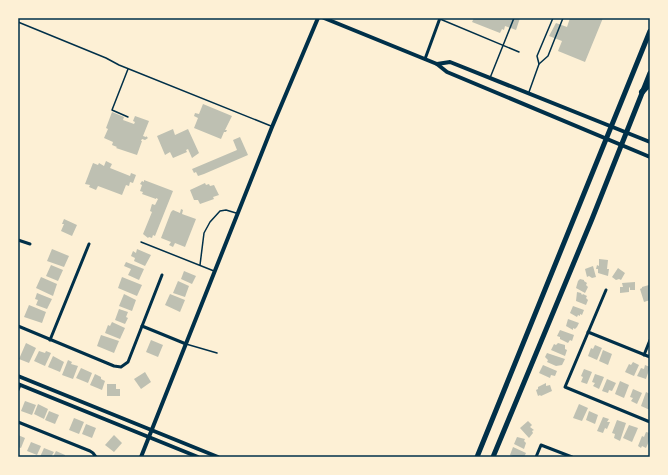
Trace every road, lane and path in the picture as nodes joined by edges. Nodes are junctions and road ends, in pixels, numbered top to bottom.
1 (318, 18) edge
2 (324, 18) edge
3 (440, 18) edge
4 (514, 18) edge
5 (553, 18) edge
6 (562, 18) edge
7 (18, 22) edge
8 (650, 31) edge
9 (503, 45) junction
10 (519, 52) dead end
11 (424, 59) junction
12 (437, 64) junction
13 (539, 64) junction
14 (128, 69) junction
15 (650, 73) edge
16 (490, 78) junction
17 (650, 83) edge
18 (642, 92) junction
19 (529, 93) junction
20 (128, 117) dead end
21 (611, 126) junction
22 (272, 127) junction
23 (626, 132) junction
24 (606, 138) junction
25 (650, 142) edge
26 (621, 144) junction
27 (650, 157) edge
28 (238, 214) junction
29 (18, 240) edge
30 (141, 242) dead end
31 (30, 244) dead end
32 (89, 244) dead end
33 (200, 265) junction
34 (214, 271) junction
35 (162, 275) dead end
36 (606, 290) dead end
37 (18, 326) edge
38 (142, 326) junction
39 (588, 332) junction
40 (50, 340) junction
41 (650, 340) edge
42 (186, 344) junction
43 (217, 353) dead end
44 (644, 355) junction
45 (650, 357) edge
46 (18, 376) edge
47 (19, 384) edge
48 (18, 390) edge
49 (18, 422) edge
50 (650, 422) edge
51 (152, 430) junction
52 (149, 436) junction
53 (96, 457) edge
54 (140, 457) edge
55 (198, 457) edge
56 (218, 457) edge
57 (477, 457) edge
58 (493, 457) edge
59 (536, 457) edge
60 (572, 457) edge

1 - 22 street
2 - 11 street
3 - 9 lane
3 - 11 street
4 - 9 lane
5 - 13 lane
6 - 13 lane
7 - 14 lane
8 - 21 main road
9 - 10 lane
9 - 16 lane
11 - 12 street
12 - 16 street
12 - 24 street
13 - 19 lane
14 - 20 lane
14 - 22 lane
15 - 18 main road
16 - 19 street
17 - 18 highway
18 - 23 main road
19 - 21 street
21 - 23 street
21 - 24 main road
22 - 28 street
23 - 25 street
23 - 26 main road
24 - 26 street
24 - 57 main road
26 - 27 street
26 - 58 main road
28 - 33 lane
28 - 34 street
29 - 31 street
30 - 33 lane
32 - 40 street
33 - 34 lane
34 - 42 street
35 - 38 street
36 - 39 street
37 - 40 street
38 - 40 street
38 - 42 street
39 - 44 street
39 - 50 street
41 - 44 street
42 - 43 lane
42 - 51 street
44 - 45 street
46 - 51 street
47 - 48 street
47 - 52 street
49 - 53 street
51 - 52 street
51 - 56 street
52 - 54 street
52 - 55 street
59 - 60 street

